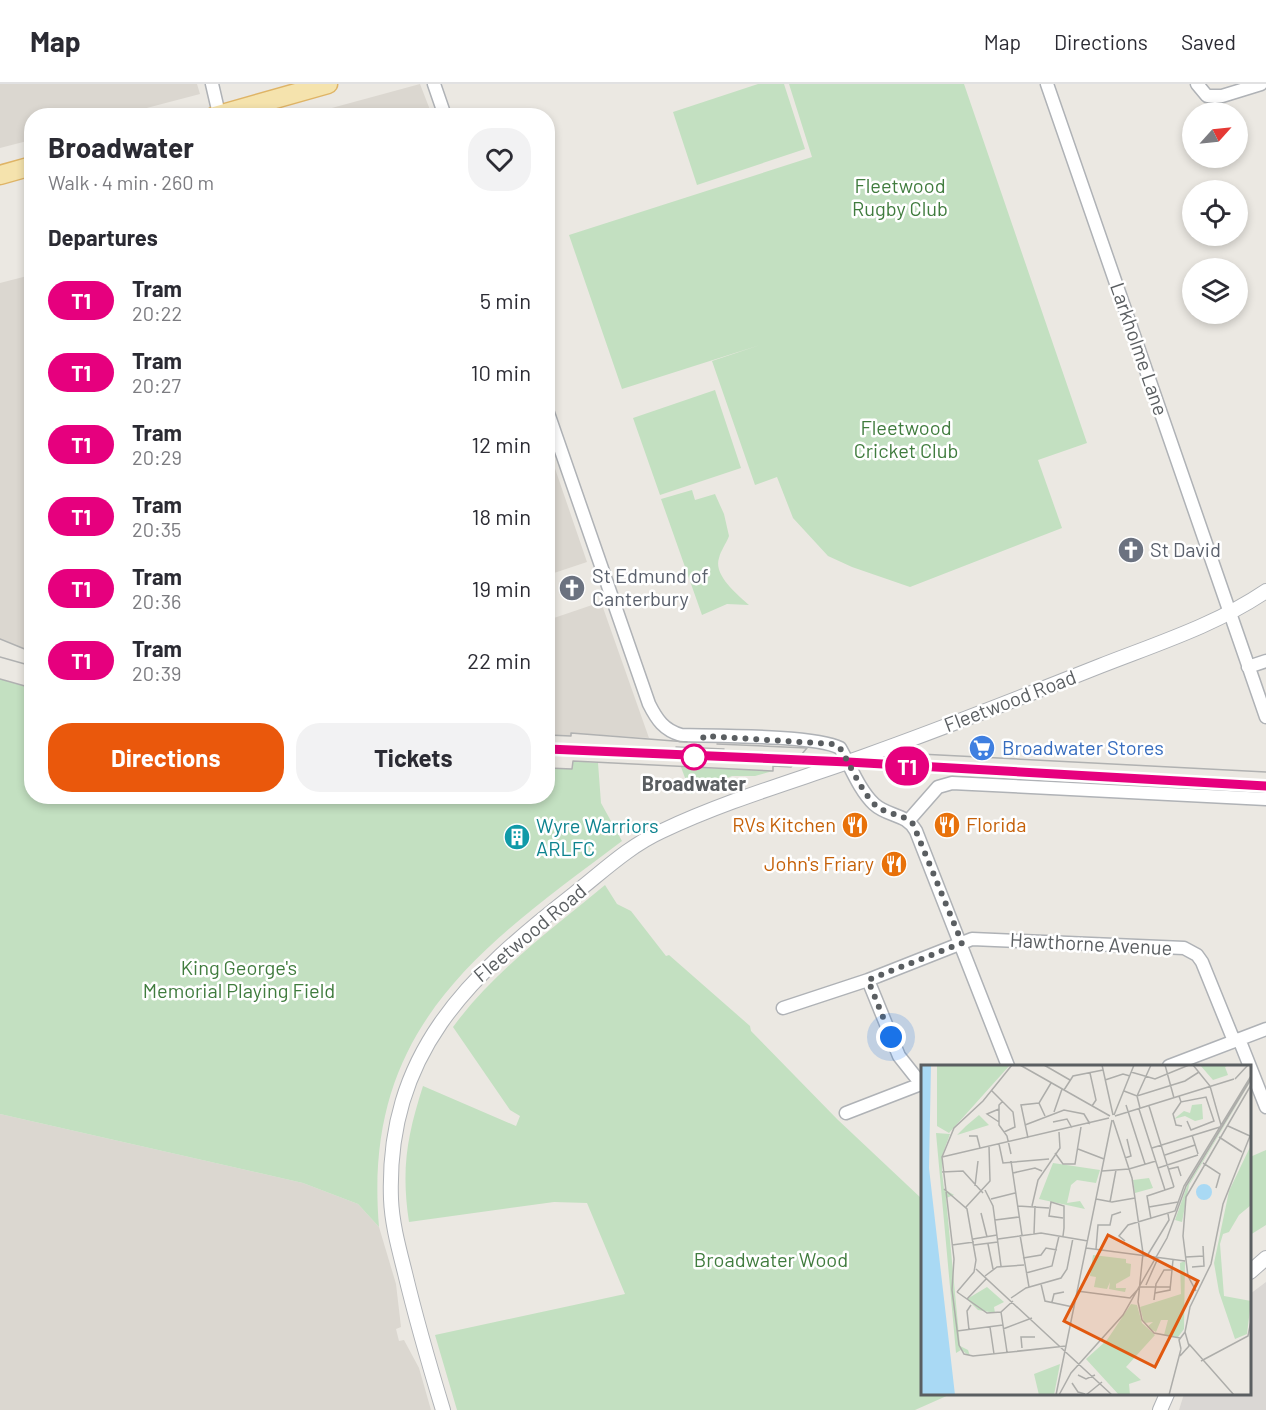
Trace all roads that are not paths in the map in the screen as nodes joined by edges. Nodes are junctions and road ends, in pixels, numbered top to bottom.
1 (212, 84) edge
2 (328, 84) edge
3 (434, 84) edge
4 (1047, 84) edge
5 (1197, 84) edge
6 (1261, 84) edge
7 (216, 108) edge
8 (242, 108) edge
9 (442, 108) edge
10 (24, 168) edge
11 (0, 175) edge
12 (555, 433) edge
13 (1266, 591) edge
14 (1230, 614) junction
15 (1266, 661) edge
16 (1248, 667) junction
17 (1266, 717) edge
18 (848, 762) junction
19 (1266, 799) edge
20 (909, 820) junction
21 (962, 943) junction
22 (868, 980) junction
23 (783, 1008) dead end
24 (1266, 1029) edge
25 (1236, 1040) junction
26 (1008, 1065) edge
27 (1172, 1065) edge
28 (1247, 1065) edge
29 (1251, 1074) edge
30 (921, 1083) edge
31 (921, 1084) edge
32 (1266, 1107) edge
33 (846, 1113) dead end
34 (1266, 1258) edge
35 (1251, 1271) edge
36 (1167, 1395) edge
37 (442, 1410) edge
38 (1160, 1410) edge

1 - 7 street
2 - 8 main road
3 - 9 street
4 - 14 street, Larkholme Lane
5 - 6 street
10 - 11 main road
12 - 18 street
13 - 14 street, Fleetwood Road
14 - 16 street, Larkholme Lane
14 - 18 street, Fleetwood Road
15 - 16 street
16 - 17 street, Larkholme Lane
18 - 20 street
18 - 37 street, Fleetwood Road
19 - 20 street
20 - 21 street
21 - 22 street, Hawthorne Avenue
21 - 25 street, Hawthorne Avenue
21 - 26 street
22 - 23 street, Hawthorne Avenue
22 - 30 street
24 - 25 street
25 - 27 street
25 - 28 street, Hawthorne Avenue
29 - 32 street, Hawthorne Avenue
31 - 33 street
34 - 35 street
36 - 38 street

